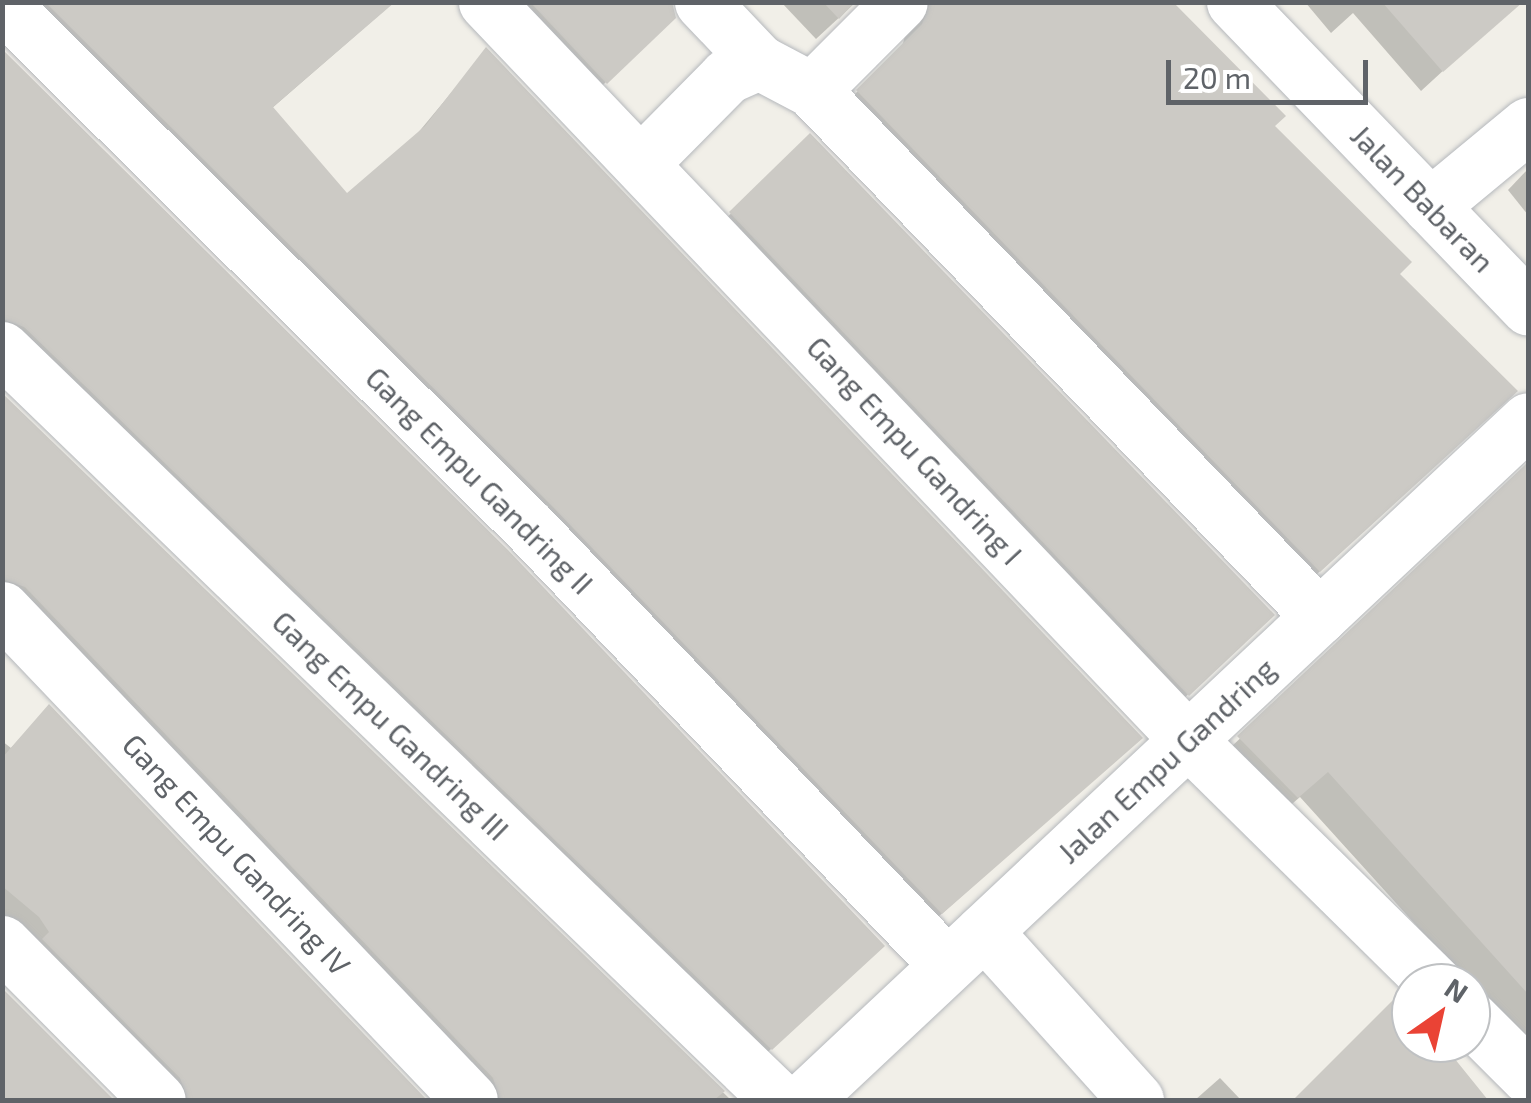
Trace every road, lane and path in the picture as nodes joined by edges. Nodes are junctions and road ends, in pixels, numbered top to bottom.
1 (486, 2) edge
2 (702, 2) edge
3 (900, 2) edge
4 (1234, 2) edge
5 (2, 4) edge
6 (760, 62) junction
7 (812, 90) junction
8 (1528, 125) edge
9 (642, 161) junction
10 (1430, 206) junction
11 (1528, 308) edge
12 (2, 349) edge
13 (1528, 420) edge
14 (2, 609) edge
15 (1319, 616) junction
16 (1188, 740) junction
17 (2, 943) edge
18 (966, 948) junction
19 (1414, 963) edge
20 (1491, 1039) edge
21 (1528, 1076) edge
22 (158, 1100) edge
23 (470, 1100) edge
24 (779, 1100) edge
25 (804, 1100) edge
26 (1136, 1100) edge

1 - 9 street, Gang Empu Gandring I
2 - 6 street
3 - 7 street
4 - 10 street, Jalan Babaran
5 - 18 street, Gang Empu Gandring II
6 - 7 street
6 - 9 street
7 - 15 street
8 - 10 street
9 - 16 street, Gang Empu Gandring I
10 - 11 street, Jalan Babaran
12 - 24 street, Gang Empu Gandring III
13 - 15 street, Jalan Empu Gandring
14 - 23 street, Gang Empu Gandring IV
15 - 16 street, Jalan Empu Gandring
16 - 18 street, Jalan Empu Gandring
16 - 19 street, Gang Empu Gandring I
17 - 22 street
18 - 25 street, Jalan Empu Gandring
18 - 26 street, Gang Empu Gandring II
20 - 21 street

